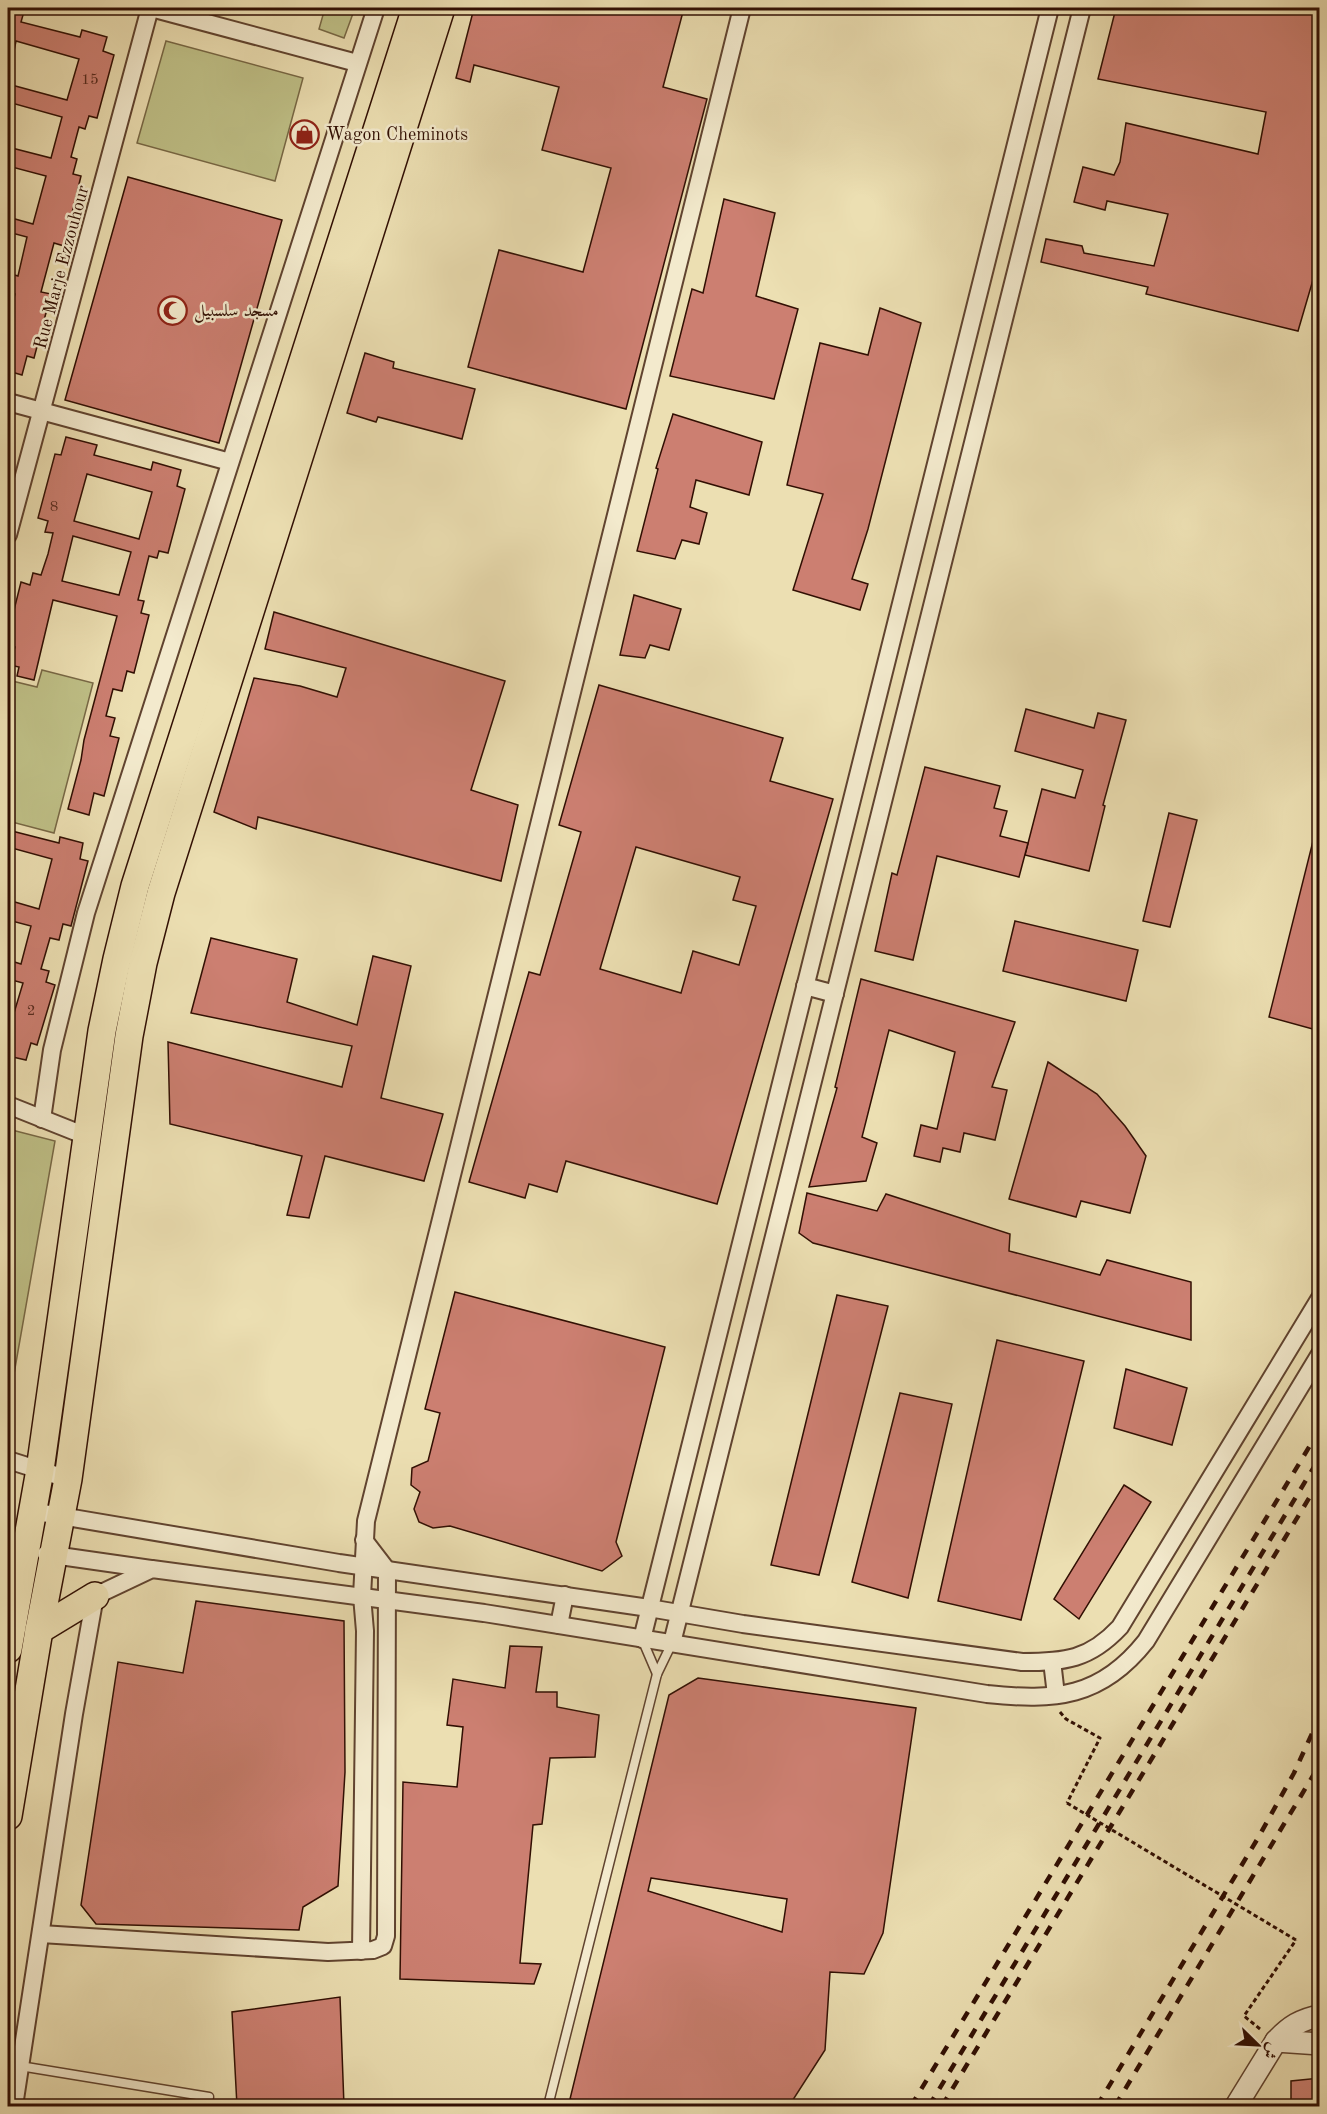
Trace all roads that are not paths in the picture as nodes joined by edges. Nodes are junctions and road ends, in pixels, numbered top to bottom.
1 (150, 8) edge
2 (376, 8) edge
3 (416, 8) edge
4 (441, 8) edge
5 (742, 8) edge
6 (1050, 8) edge
7 (1082, 8) edge
8 (357, 63) junction
9 (8, 402) edge
10 (42, 411) junction
11 (230, 462) junction
12 (8, 535) edge
13 (804, 986) junction
14 (835, 994) junction
15 (8, 1105) edge
16 (42, 1119) junction
17 (86, 1136) junction
18 (1320, 1298) edge
19 (1320, 1354) edge
20 (8, 1460) edge
21 (40, 1470) junction
22 (68, 1479) junction
23 (31, 1510) junction
24 (60, 1516) junction
25 (364, 1540) junction
26 (24, 1550) junction
27 (53, 1555) junction
28 (362, 1567) junction
29 (152, 1569) junction
30 (387, 1570) junction
31 (565, 1595) junction
32 (95, 1596) junction
33 (362, 1596) junction
34 (388, 1600) junction
35 (649, 1608) junction
36 (680, 1612) junction
37 (559, 1625) junction
38 (39, 1630) junction
39 (642, 1638) junction
40 (672, 1643) junction
41 (8, 1649) edge
42 (1052, 1661) junction
43 (657, 1674) junction
44 (1056, 1695) junction
45 (8, 1816) edge
46 (41, 1934) junction
47 (361, 1951) junction
48 (1320, 2016) edge
49 (1276, 2041) junction
50 (1320, 2044) edge
51 (20, 2067) junction
52 (209, 2097) dead end
53 (14, 2106) edge
54 (548, 2106) edge
55 (1236, 2106) edge

1 - 8 street
1 - 10 street, Rue Marje Ezzouhour
2 - 8 street
3 - 17 main road
4 - 22 main road
5 - 25 street
6 - 13 street
7 - 14 street
8 - 11 street
9 - 10 street
10 - 11 street
10 - 12 street, Rue Marje Ezzouhour
11 - 16 street
13 - 14 street
13 - 35 street
14 - 36 street
15 - 16 street
16 - 17 street
17 - 21 main road
18 - 42 street
19 - 44 street
20 - 21 street
21 - 22 street
21 - 23 main road
22 - 24 main road
23 - 24 street
23 - 26 main road
24 - 27 main road
24 - 28 street
25 - 28 street
25 - 30 street
26 - 27 street
26 - 41 main road
27 - 29 street
27 - 38 main road
28 - 30 street
28 - 33 street
29 - 32 street
29 - 33 street
30 - 31 street
30 - 34 street
31 - 35 street
31 - 37 street
32 - 38 main road
32 - 46 street
33 - 34 street
33 - 47 street
34 - 37 street
34 - 47 street
35 - 36 street
35 - 39 street
36 - 40 street
36 - 42 street
37 - 39 street
38 - 45 main road
39 - 40 street
39 - 43 lane
40 - 43 lane
40 - 44 street
42 - 44 street
43 - 54 lane
46 - 47 street
46 - 51 street
48 - 49 street
49 - 50 street
49 - 55 street
51 - 52 lane
51 - 53 street

